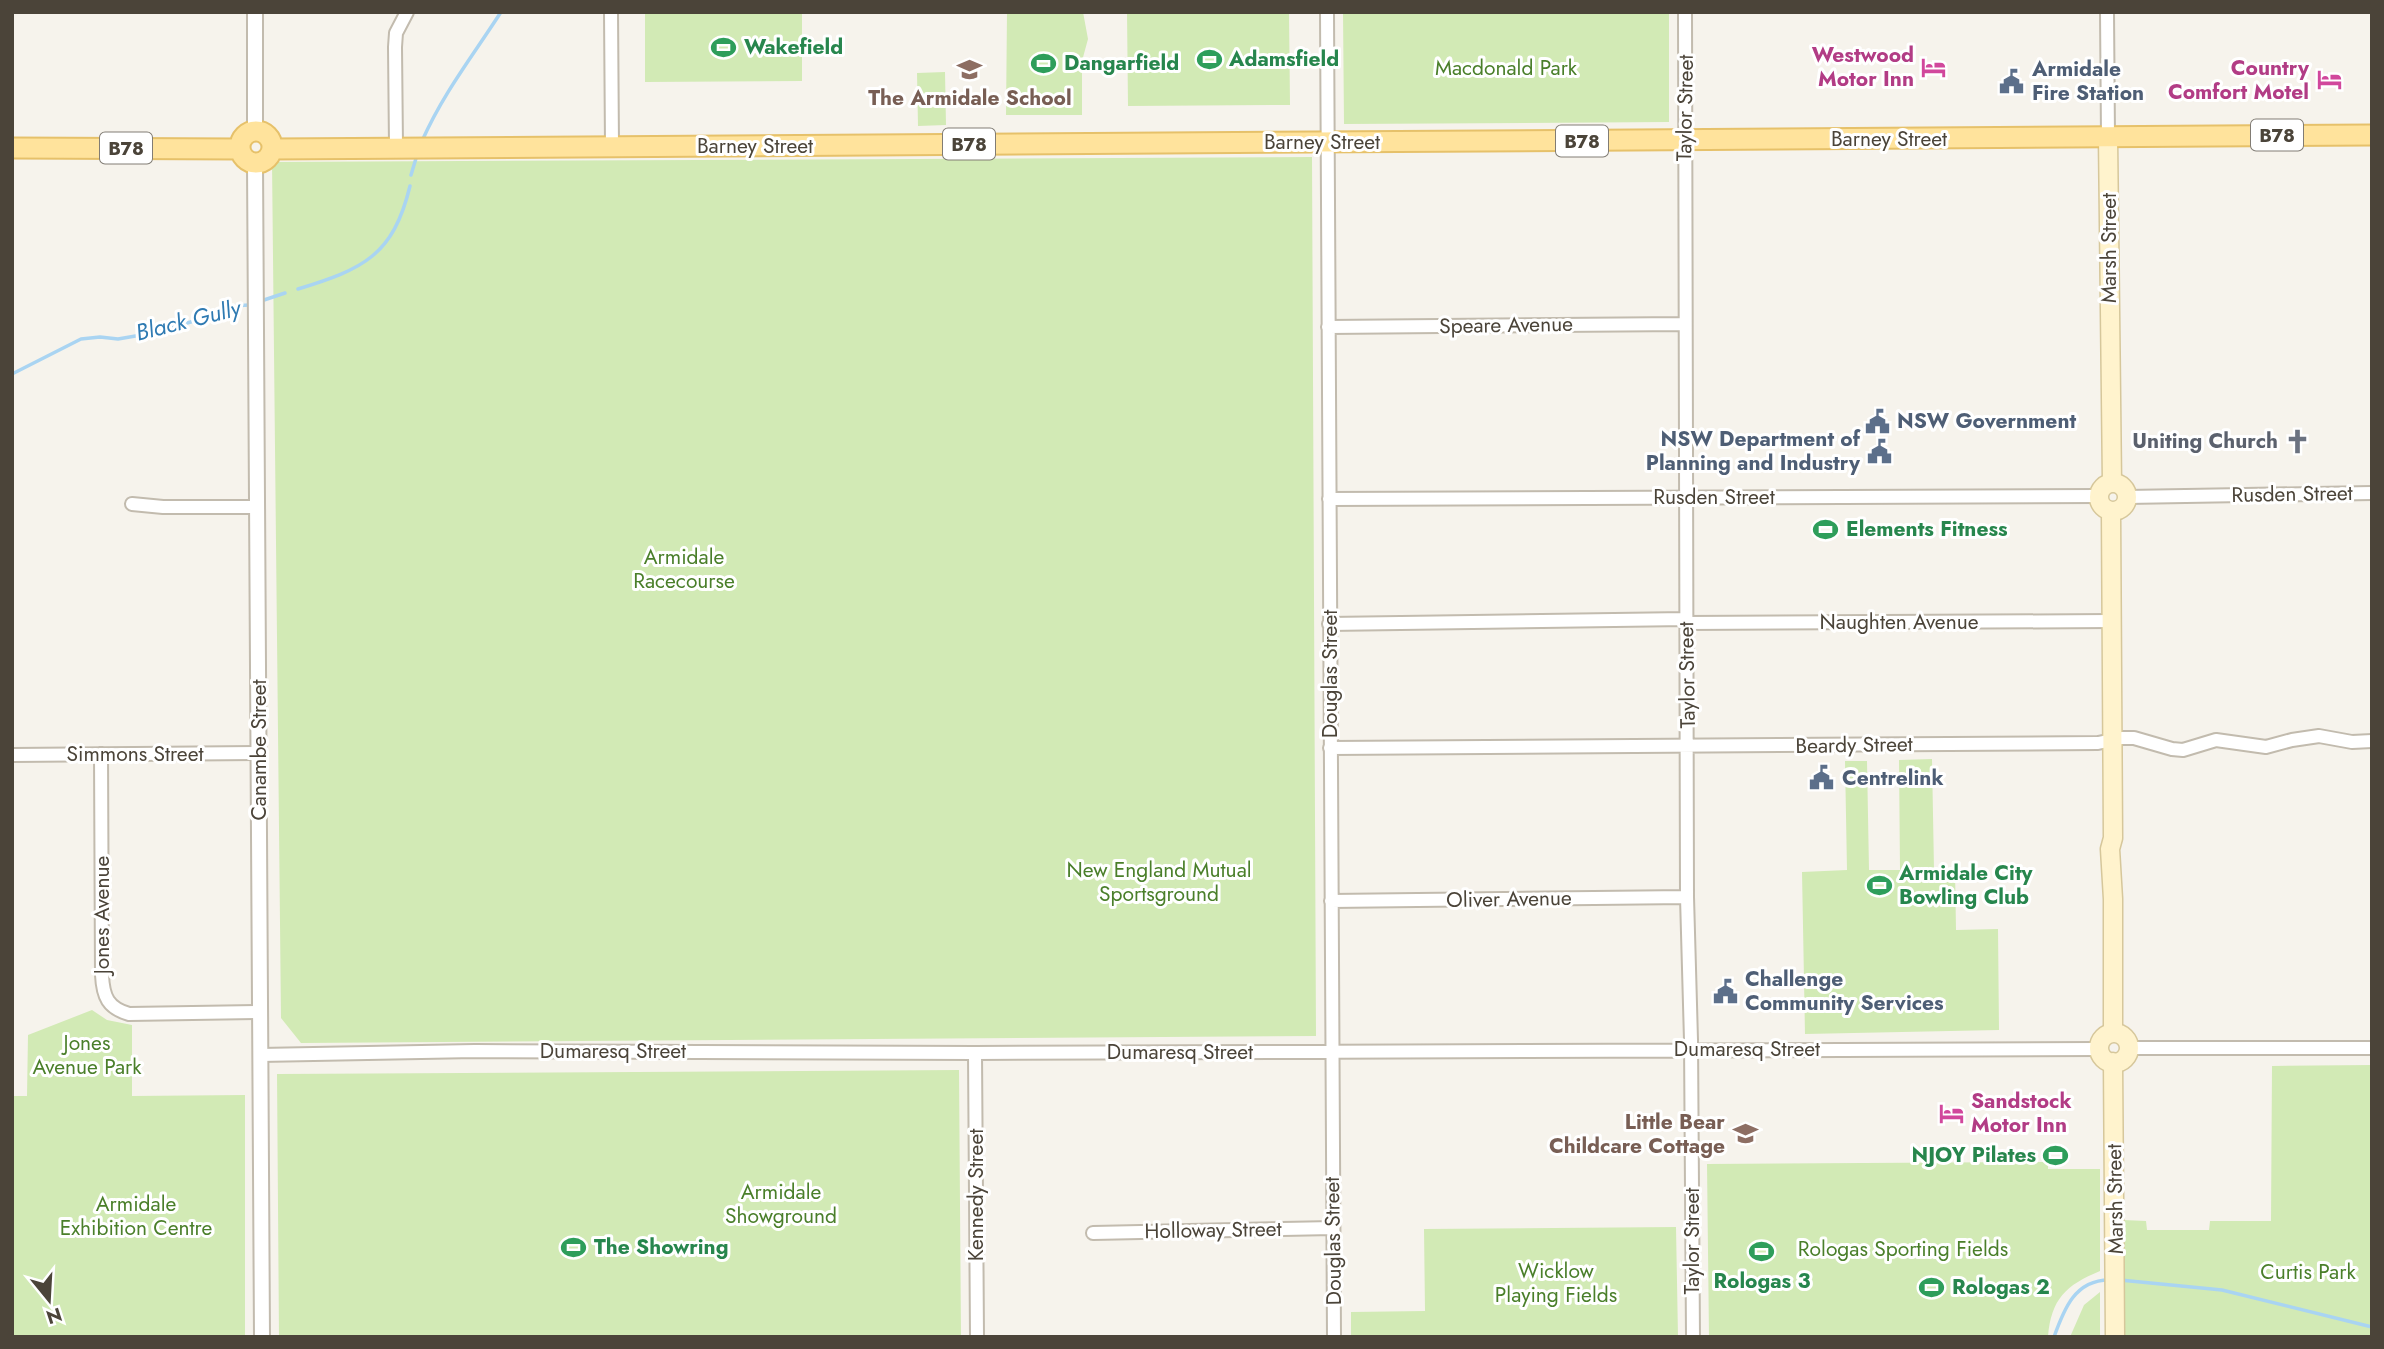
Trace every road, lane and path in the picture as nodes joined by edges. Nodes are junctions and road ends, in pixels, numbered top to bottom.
1 (255, 12) edge
2 (407, 12) edge
3 (611, 12) edge
4 (1327, 12) edge
5 (1685, 12) edge
6 (2107, 12) edge
7 (255, 131) junction
8 (2372, 135) edge
9 (2108, 137) junction
10 (1685, 140) junction
11 (1327, 142) junction
12 (415, 146) junction
13 (612, 146) junction
14 (12, 148) edge
15 (240, 149) junction
16 (272, 149) junction
17 (255, 163) junction
18 (1685, 324) junction
19 (1328, 327) junction
20 (2112, 483) junction
21 (2372, 494) edge
22 (2098, 496) junction
23 (1685, 497) junction
24 (2127, 497) junction
25 (1329, 499) junction
26 (132, 504) dead end
27 (257, 507) junction
28 (2111, 512) junction
29 (1686, 621) junction
30 (2112, 621) junction
31 (1329, 624) junction
32 (2112, 740) junction
33 (2372, 741) edge
34 (1688, 747) junction
35 (1330, 748) junction
36 (258, 753) junction
37 (101, 754) junction
38 (12, 755) edge
39 (1687, 897) junction
40 (1331, 901) junction
41 (260, 1012) junction
42 (2113, 1033) junction
43 (2129, 1048) junction
44 (2372, 1048) edge
45 (1691, 1049) junction
46 (2099, 1049) junction
47 (1334, 1052) junction
48 (975, 1053) junction
49 (260, 1055) junction
50 (2113, 1062) junction
51 (1333, 1228) junction
52 (1093, 1233) dead end
53 (262, 1337) edge
54 (977, 1337) edge
55 (1334, 1337) edge
56 (1693, 1337) edge
57 (2115, 1337) edge

1 - 7 street
2 - 12 street
3 - 13 street
4 - 11 street, Douglas Street
5 - 10 street, Taylor Street
6 - 9 street, Marsh Street
7 - 15 main road
7 - 16 main road
8 - 9 main road, Barney Street / B78
9 - 10 main road, Barney Street / B78
9 - 20 main road, Marsh Street
10 - 11 main road, Barney Street / B78
10 - 18 street, Taylor Street
11 - 13 main road, Barney Street / B78
11 - 19 street, Douglas Street
12 - 13 main road, Barney Street / B78
12 - 16 main road, Barney Street / B78
14 - 15 main road, B78
15 - 17 main road
16 - 17 main road
17 - 27 street, Canambe Street
18 - 19 street, Speare Avenue
18 - 23 street, Taylor Street
19 - 25 street, Douglas Street
20 - 22 main road
20 - 24 main road
21 - 24 street, Rusden Street
22 - 23 street, Rusden Street
22 - 28 main road
23 - 25 street, Rusden Street
23 - 29 street, Taylor Street
24 - 28 main road
25 - 31 street, Douglas Street
26 - 27 street
27 - 36 street, Canambe Street
28 - 30 main road
29 - 30 street, Naughten Avenue
29 - 31 street, Naughten Avenue
29 - 34 street, Taylor Street
30 - 32 main road
31 - 35 street, Douglas Street
32 - 33 street, Beardy Street
32 - 34 street, Beardy Street
32 - 42 main road
34 - 35 street, Beardy Street
34 - 39 street, Taylor Street
35 - 40 street, Douglas Street
36 - 37 street, Simmons Street
36 - 41 street, Canambe Street
37 - 38 street, Simmons Street
37 - 41 street, Jones Avenue
39 - 40 street, Oliver Avenue
39 - 45 street, Taylor Street
40 - 47 street, Douglas Street
41 - 49 street, Canambe Street
42 - 43 main road
42 - 46 main road
43 - 44 street
43 - 50 main road
45 - 46 street, Dumaresq Street
45 - 47 street, Dumaresq Street
45 - 56 street, Taylor Street
46 - 50 main road
47 - 48 street, Dumaresq Street
47 - 51 street, Douglas Street
48 - 49 street, Dumaresq Street
48 - 54 street, Kennedy Street
49 - 53 street, Canambe Street
50 - 57 main road, Marsh Street
51 - 52 street, Holloway Street
51 - 55 street, Douglas Street

